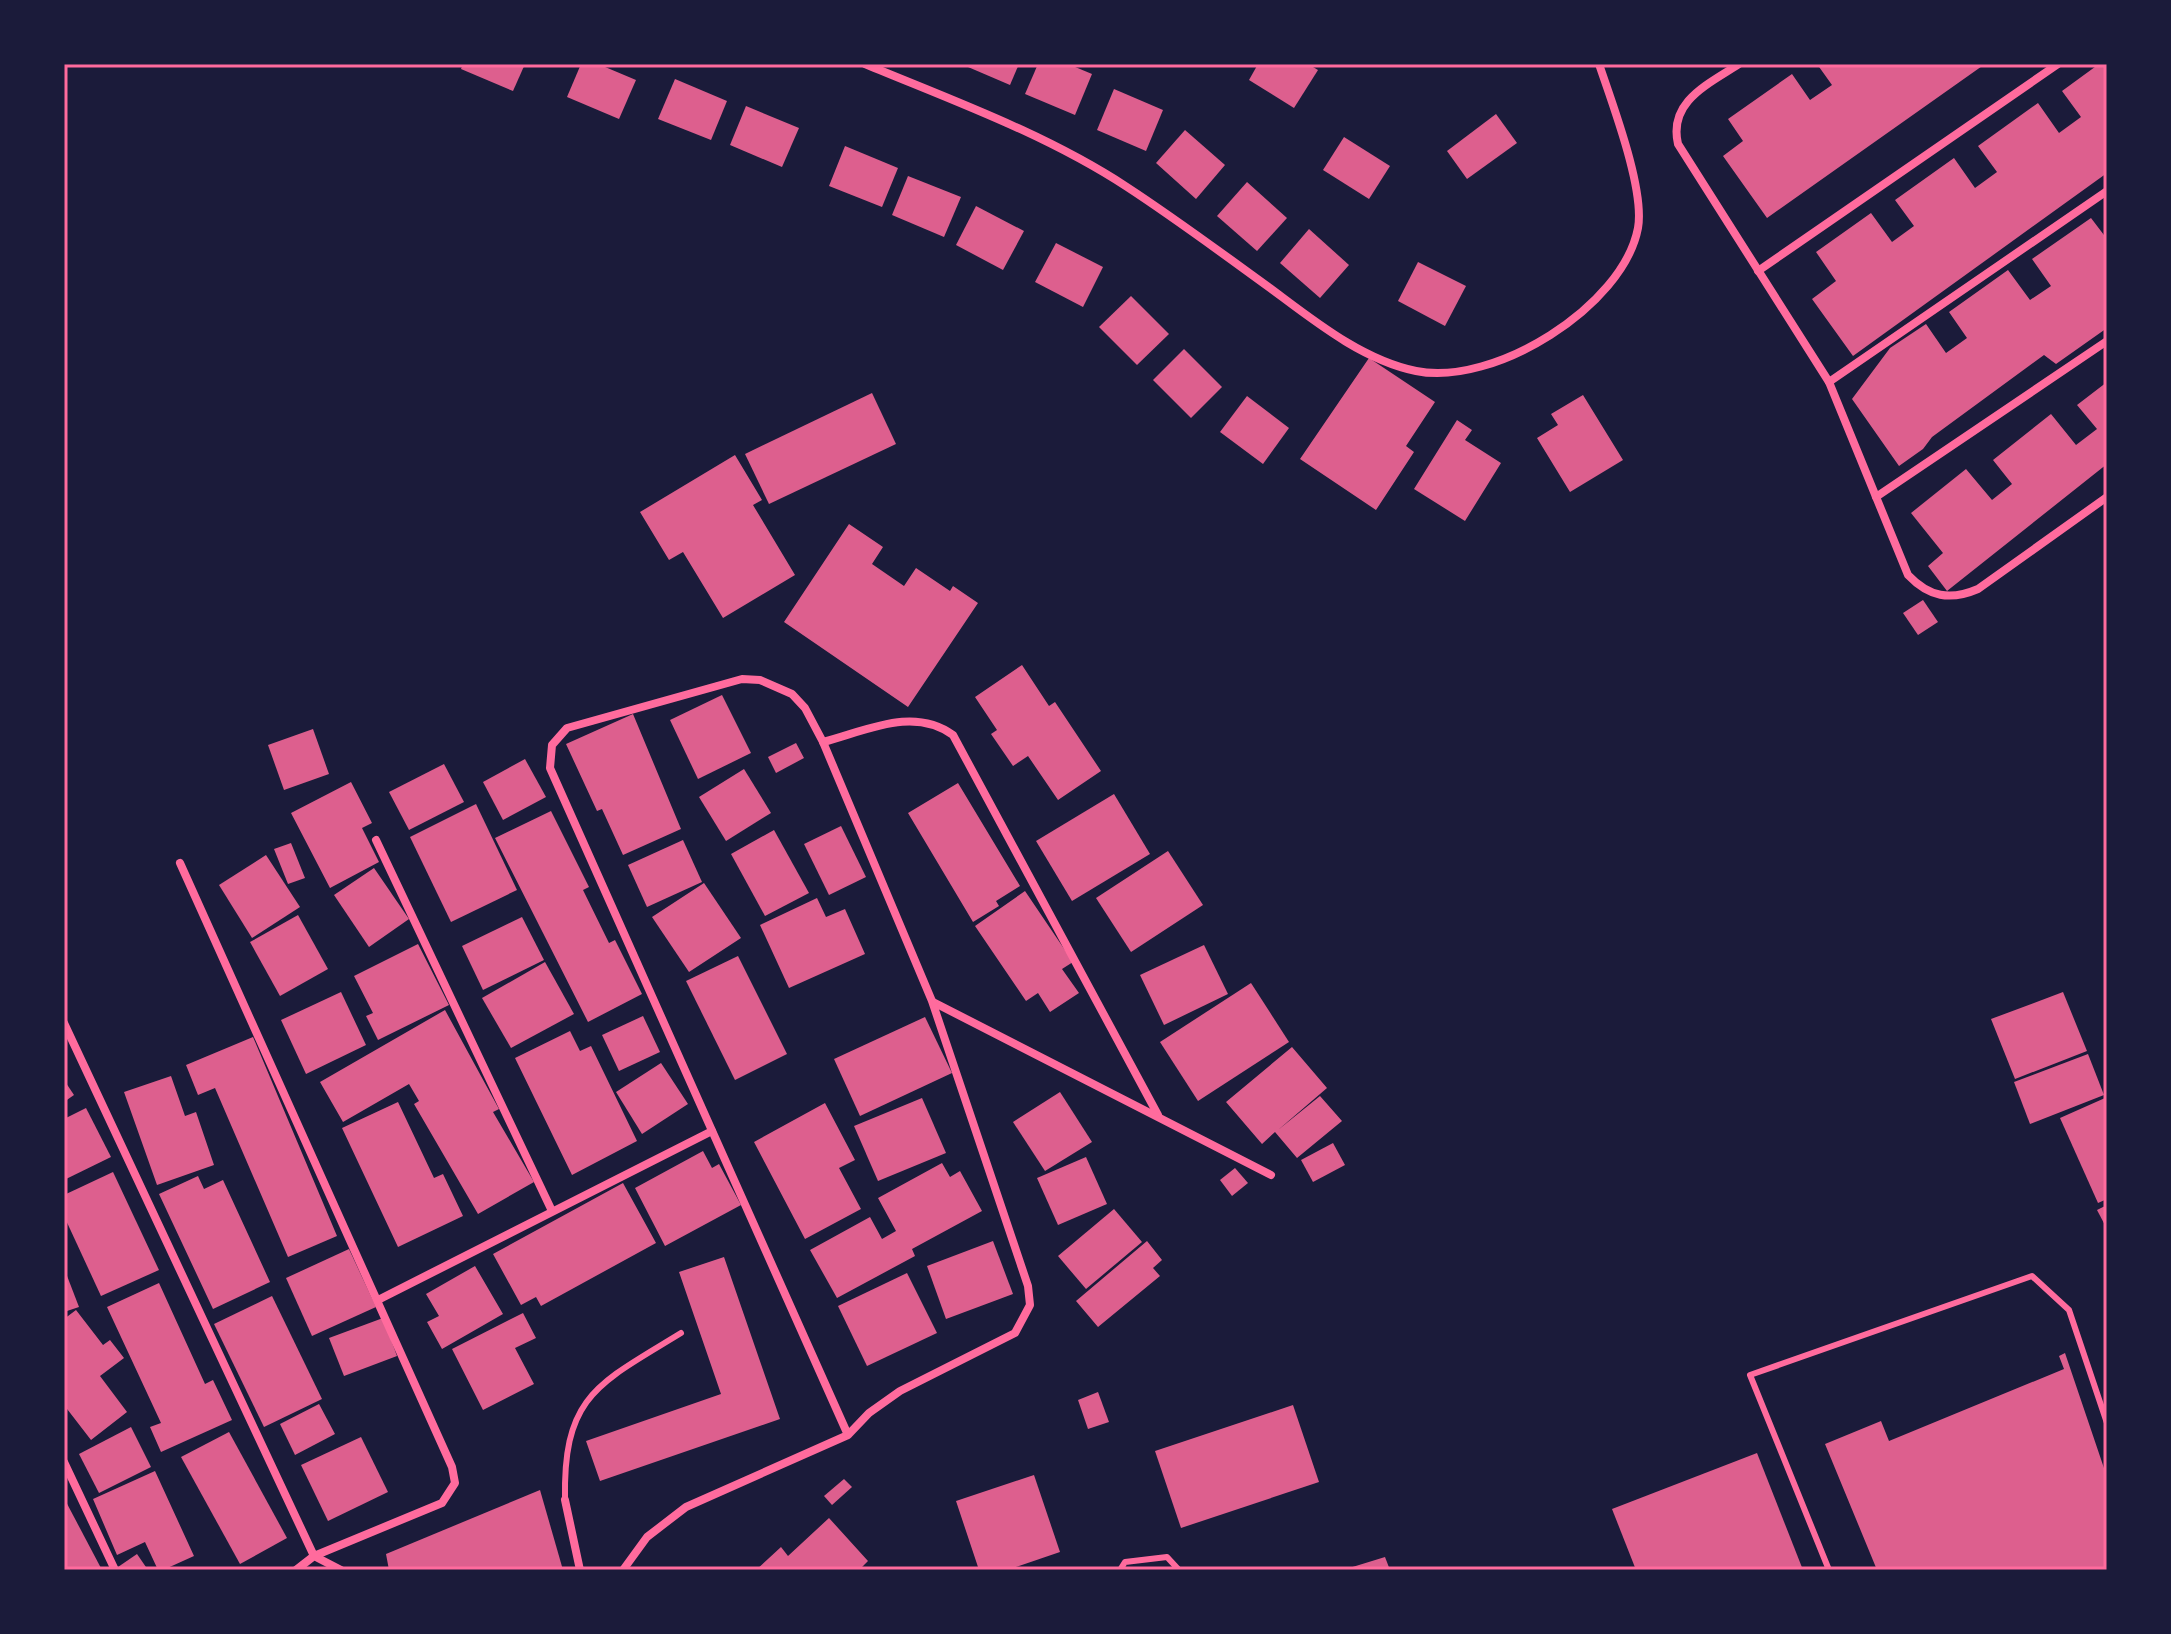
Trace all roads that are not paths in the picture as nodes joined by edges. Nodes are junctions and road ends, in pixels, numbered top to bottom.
1 (865, 64) edge
2 (1599, 64) edge
3 (1739, 64) edge
4 (2058, 64) edge
5 (2107, 191) edge
6 (1758, 271) junction
7 (2107, 341) edge
8 (1829, 382) junction
9 (1876, 497) junction
10 (2107, 497) edge
11 (823, 742) junction
12 (376, 840) dead end
13 (180, 863) dead end
14 (932, 1001) junction
15 (64, 1023) edge
16 (1158, 1115) junction
17 (712, 1131) junction
18 (1271, 1175) dead end
19 (552, 1211) junction
20 (378, 1300) junction
21 (681, 1333) dead end
22 (2107, 1423) edge
23 (848, 1435) junction
24 (64, 1462) edge
25 (565, 1500) joint
26 (314, 1556) junction
27 (115, 1570) edge
28 (296, 1570) edge
29 (341, 1570) edge
30 (580, 1570) edge
31 (623, 1570) edge
32 (1120, 1570) edge
33 (1179, 1570) edge
34 (1829, 1570) edge

1 - 2 street
3 - 6 street
4 - 6 street
5 - 8 street
6 - 8 street
7 - 9 street
8 - 9 street
9 - 10 street
11 - 14 street
11 - 16 street
11 - 17 street
12 - 19 street
13 - 20 street
14 - 16 street
14 - 23 street
15 - 26 street
16 - 18 street
17 - 19 street
17 - 23 street
19 - 20 street
20 - 26 street
21 - 25 lane
22 - 34 lane
23 - 31 street
24 - 27 street
25 - 30 street
26 - 28 street
26 - 29 street
32 - 33 lane

